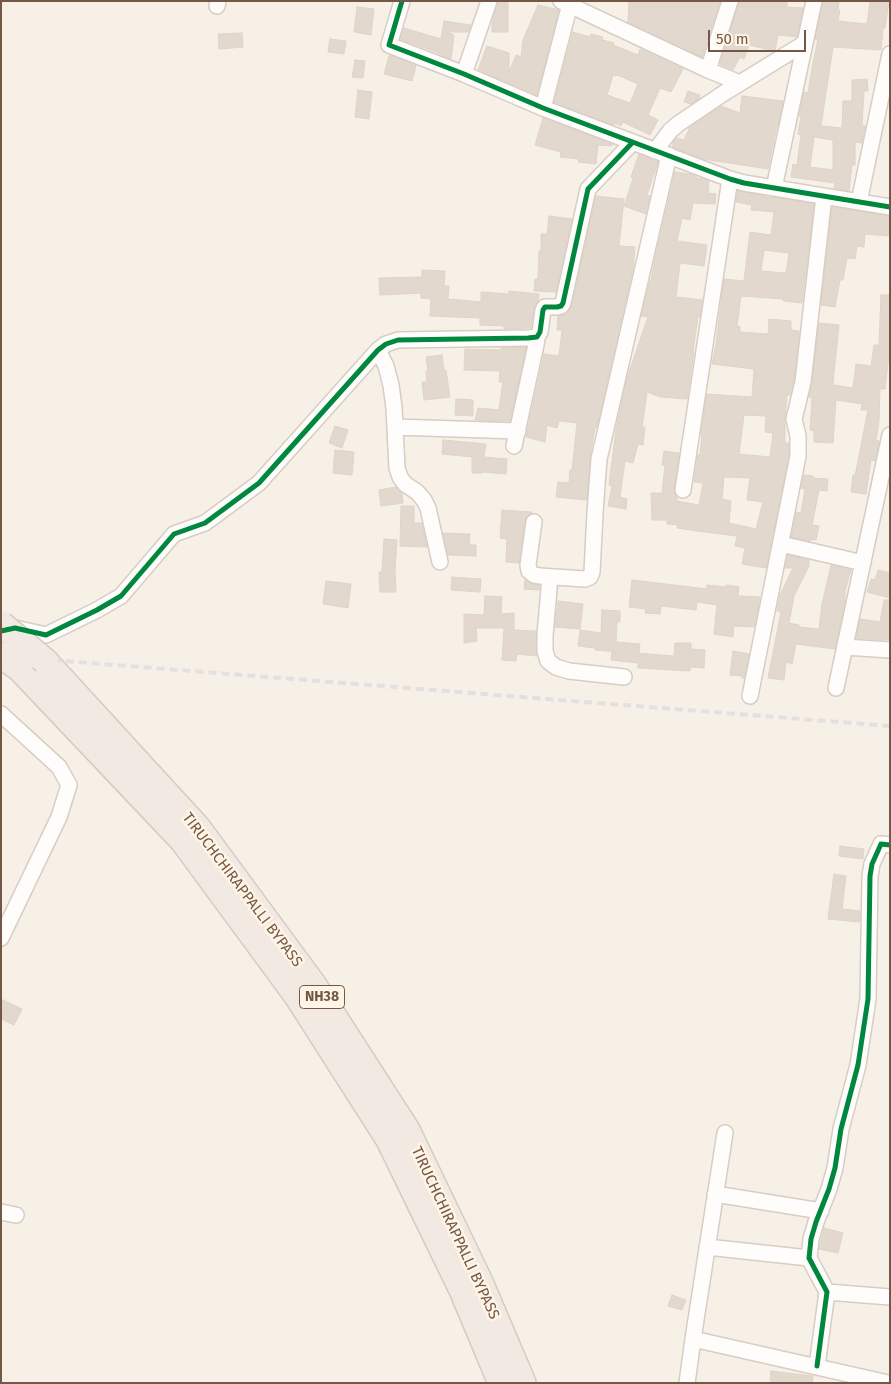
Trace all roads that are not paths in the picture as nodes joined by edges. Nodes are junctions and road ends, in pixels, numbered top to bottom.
1 (402, 1) edge
2 (489, 1) edge
3 (730, 1) edge
4 (812, 2) edge
5 (566, 3) edge
6 (805, 43) junction
7 (890, 54) edge
8 (708, 70) junction
9 (464, 74) junction
10 (740, 83) junction
11 (543, 108) junction
12 (632, 143) junction
13 (662, 153) junction
14 (730, 179) junction
15 (774, 188) junction
16 (824, 196) junction
17 (859, 202) junction
18 (890, 207) edge
19 (537, 337) junction
20 (378, 350) junction
21 (395, 427) junction
22 (518, 431) junction
23 (890, 435) edge
24 (514, 446) dead end
25 (885, 481) edge
26 (684, 490) dead end
27 (534, 522) dead end
28 (781, 544) junction
29 (440, 562) dead end
30 (863, 563) junction
31 (550, 577) junction
32 (1, 624) edge
33 (1, 631) edge
34 (845, 647) junction
35 (890, 650) edge
36 (11, 662) edge
37 (624, 677) dead end
38 (836, 688) dead end
39 (750, 696) dead end
40 (1, 714) edge
41 (890, 845) edge
42 (1, 938) edge
43 (725, 1133) dead end
44 (715, 1194) junction
45 (820, 1211) junction
46 (1, 1212) edge
47 (16, 1215) dead end
48 (707, 1247) junction
49 (809, 1258) junction
50 (827, 1292) junction
51 (890, 1297) edge
52 (693, 1339) junction
53 (817, 1366) junction
54 (870, 1381) edge
55 (501, 1383) edge
56 (524, 1383) edge
57 (687, 1383) edge
58 (888, 1383) edge

1 - 9 street
2 - 9 street
3 - 8 street
4 - 6 street
5 - 8 street
5 - 11 street
6 - 10 street
6 - 15 street
7 - 17 street
8 - 10 street
9 - 11 street
10 - 13 street
11 - 12 street
12 - 13 street
12 - 19 street
13 - 14 street
13 - 31 street
14 - 15 street
14 - 26 street
15 - 16 street
16 - 17 street
16 - 28 street
17 - 18 street
19 - 20 street
19 - 22 street
20 - 21 street
20 - 33 street
21 - 22 street
21 - 29 street
22 - 24 street
23 - 25 street
25 - 30 street
27 - 31 street
28 - 30 street
28 - 39 street
30 - 34 street
31 - 37 street
32 - 56 highway, TIRUCHCHIRAPPALLI BYPASS / NH38, bridge
34 - 35 street
34 - 38 street
36 - 55 highway, TIRUCHCHIRAPPALLI BYPASS / NH38
40 - 42 street
41 - 45 street
43 - 44 street
44 - 45 street
44 - 48 street
45 - 49 street
46 - 47 street
48 - 49 street
48 - 52 street
49 - 50 street
50 - 51 street
50 - 53 street
52 - 53 street
52 - 57 street
53 - 54 street
54 - 58 street

